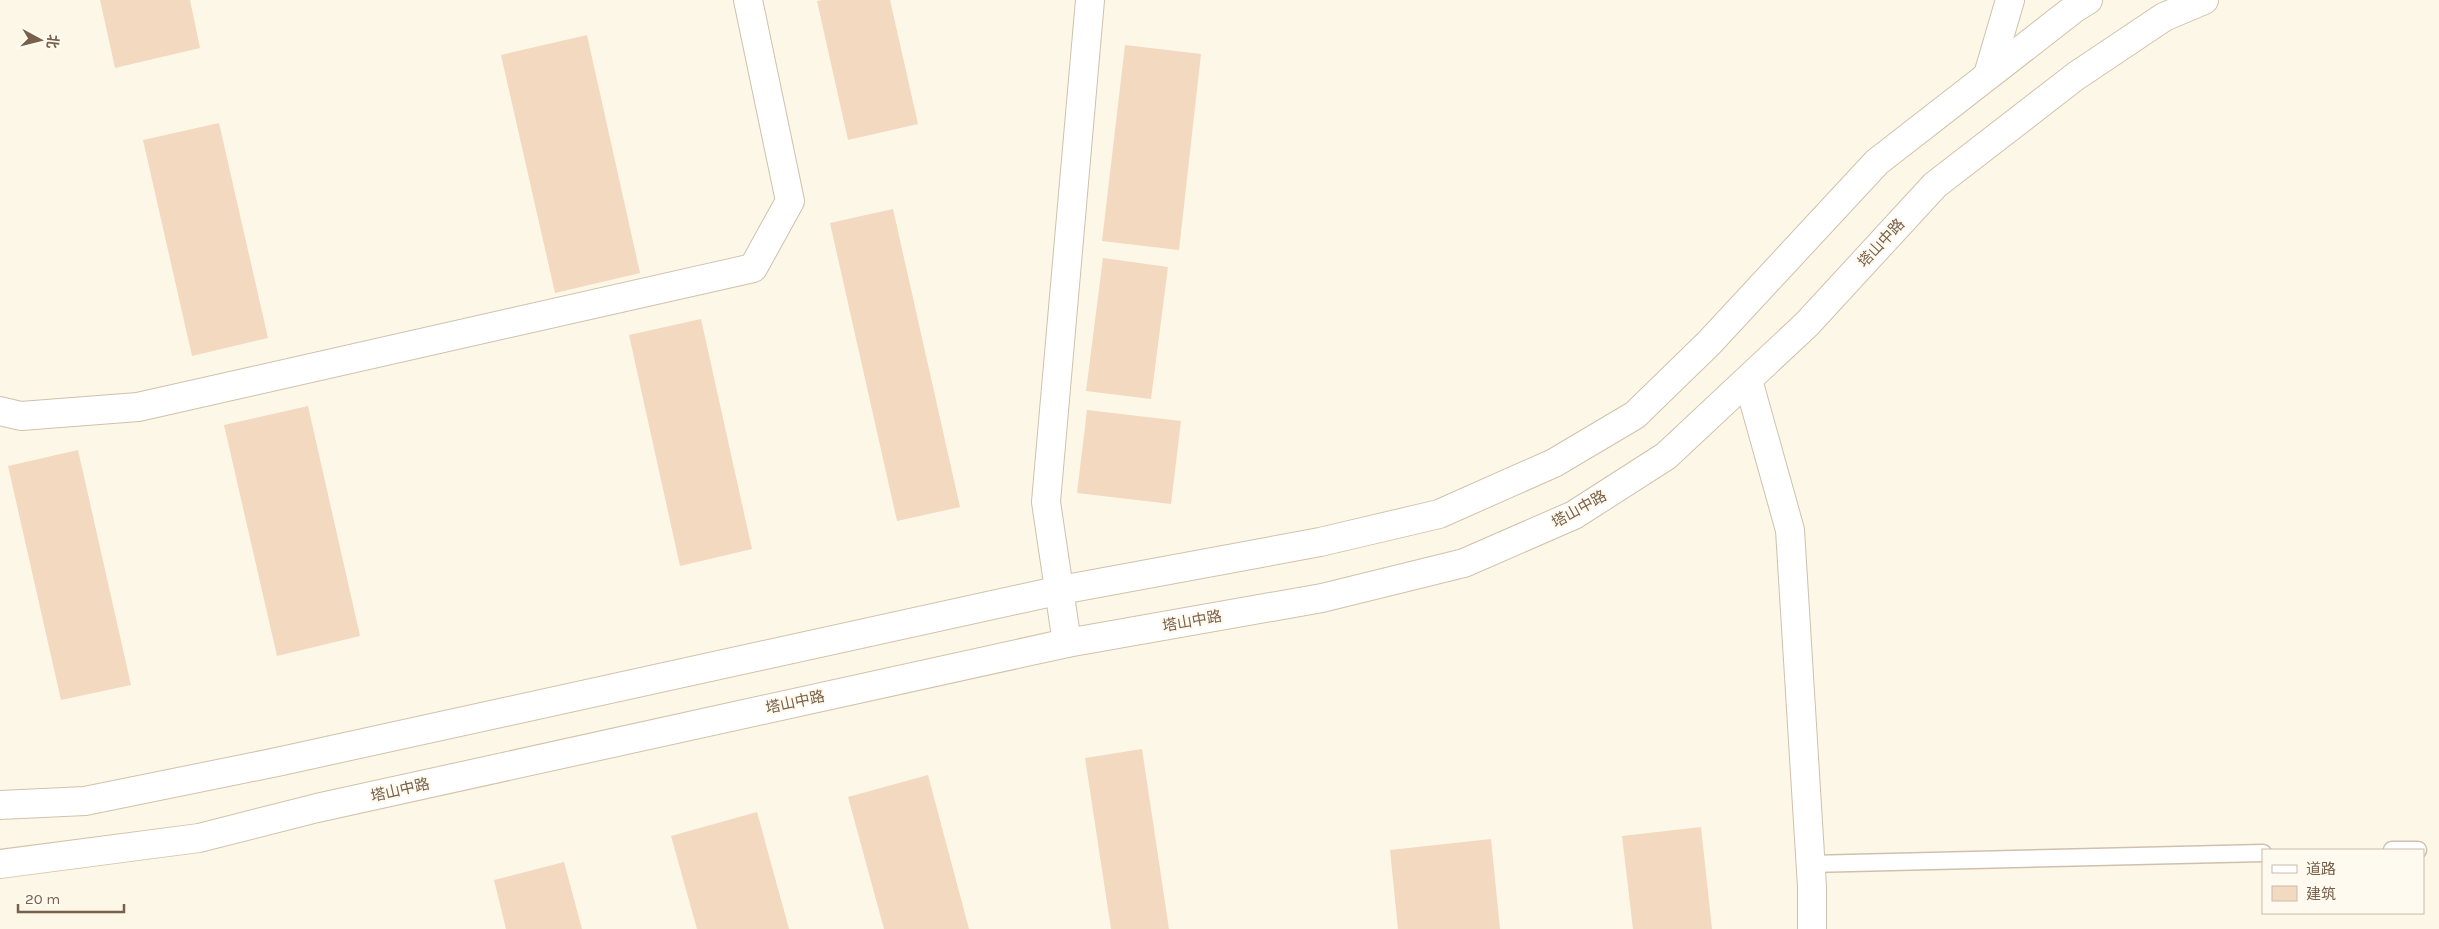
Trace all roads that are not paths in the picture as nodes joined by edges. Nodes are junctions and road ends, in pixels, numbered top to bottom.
1 (748, 0) edge
2 (1090, 0) edge
3 (2010, 0) edge
4 (2088, 0) edge
5 (2204, 0) edge
6 (1988, 75) junction
7 (1748, 380) junction
8 (0, 410) edge
9 (1061, 590) junction
10 (1067, 642) junction
11 (0, 804) edge
12 (2262, 853) edge
13 (0, 864) edge
14 (1810, 864) junction
15 (1812, 929) edge

1 - 8 main road
2 - 9 main road
3 - 6 main road
4 - 6 main road
5 - 7 main road, 塔山中路
6 - 9 main road
7 - 10 main road, 塔山中路
7 - 14 main road
9 - 10 main road
9 - 11 main road
10 - 13 main road, 塔山中路
12 - 14 lane
14 - 15 main road

